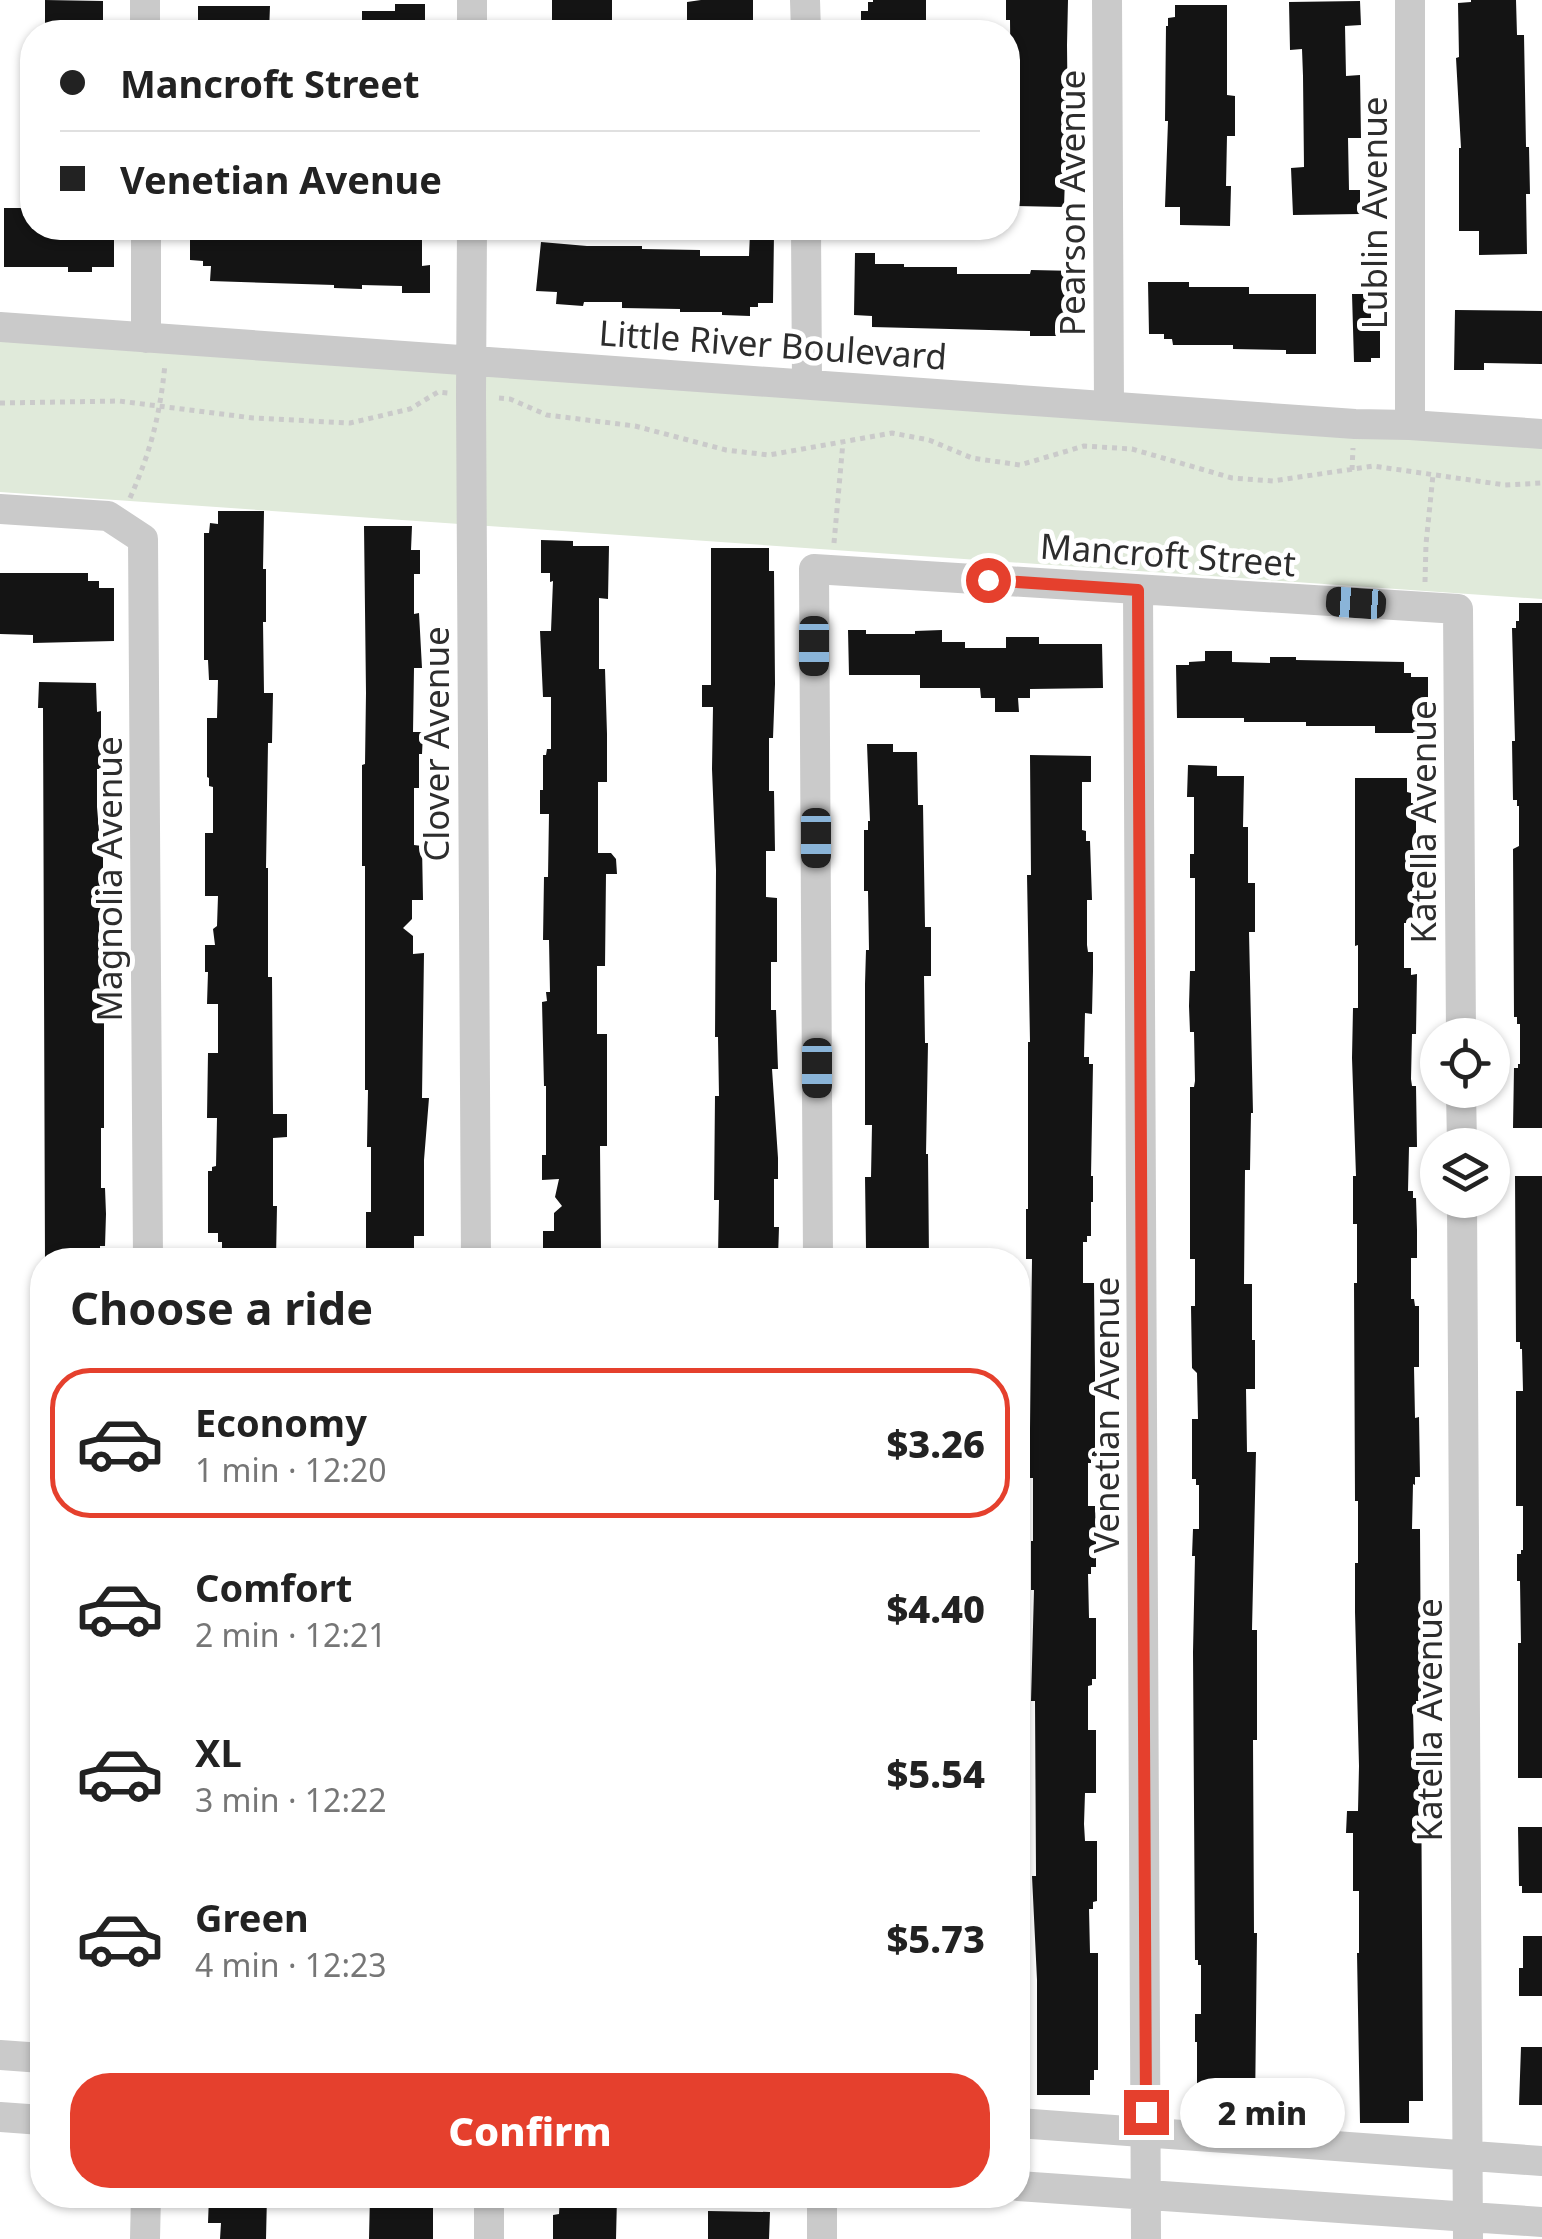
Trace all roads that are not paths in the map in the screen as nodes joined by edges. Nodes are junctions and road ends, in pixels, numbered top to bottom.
1 (1108, 0) edge
2 (1410, 0) edge
3 (147, 240) edge
4 (472, 240) edge
5 (806, 240) edge
6 (0, 327) edge
7 (156, 348) junction
8 (472, 362) junction
9 (807, 383) junction
10 (1109, 405) junction
11 (1410, 425) junction
12 (1542, 434) edge
13 (0, 509) edge
14 (1138, 590) junction
15 (1458, 609) joint
16 (1461, 1018) edge
17 (1462, 1218) edge
18 (148, 1248) edge
19 (476, 1248) edge
20 (818, 1248) edge
21 (0, 2055) edge
22 (30, 2057) edge
23 (0, 2117) edge
24 (30, 2119) edge
25 (1030, 2124) edge
26 (1146, 2131) junction
27 (1468, 2155) junction
28 (1542, 2161) edge
29 (1030, 2187) edge
30 (1147, 2194) junction
31 (146, 2208) edge
32 (489, 2208) edge
33 (822, 2208) edge
34 (1542, 2222) edge
35 (1468, 2228) edge
36 (145, 2239) edge
37 (489, 2239) edge
38 (822, 2239) edge
39 (1146, 2239) edge

1 - 10 street, Pearson Avenue
2 - 11 street, Lublin Avenue
3 - 7 street
4 - 8 street, Clover Avenue
5 - 9 street
6 - 7 street, Little River Boulevard
7 - 8 street, Little River Boulevard
8 - 9 street, Little River Boulevard
8 - 19 street, Clover Avenue
9 - 10 street, Little River Boulevard
10 - 11 street, Little River Boulevard
11 - 12 street, Little River Boulevard
13 - 18 street, Magnolia Avenue
14 - 15 street, Mancroft Street
14 - 20 street, Mancroft Street
14 - 26 street, Venetian Avenue
15 - 16 street, Katella Avenue
17 - 27 street, Katella Avenue
21 - 22 street
23 - 24 street
25 - 26 street
26 - 27 street
26 - 30 street, Venetian Avenue
27 - 28 street
27 - 35 street, Katella Avenue
29 - 30 street
30 - 35 street
30 - 39 street, Venetian Avenue
31 - 36 street
32 - 37 street
33 - 38 street
34 - 35 street

